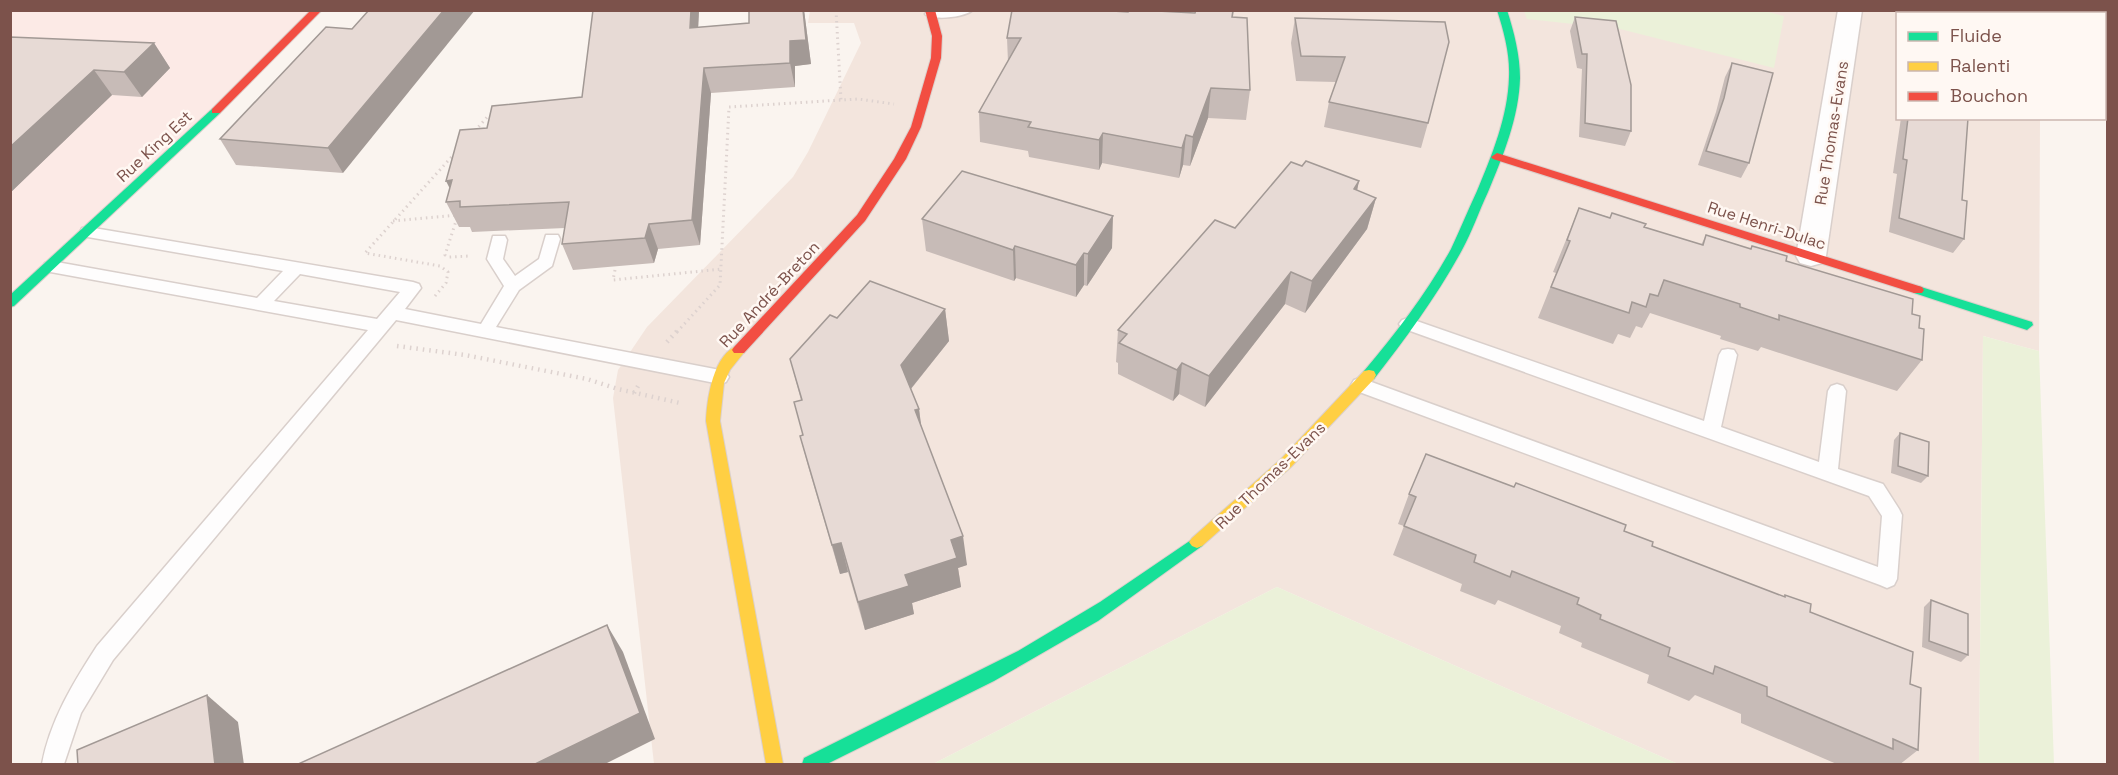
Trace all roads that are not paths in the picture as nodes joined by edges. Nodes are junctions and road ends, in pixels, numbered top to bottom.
1 (317, 10) edge
2 (967, 10) edge
3 (1502, 10) edge
4 (1850, 10) edge
5 (931, 12) edge
6 (1497, 157) junction
7 (88, 232) junction
8 (552, 239) dead end
9 (499, 240) dead end
10 (1811, 256) junction
11 (51, 267) junction
12 (296, 268) junction
13 (513, 286) junction
14 (10, 303) edge
15 (261, 304) junction
16 (388, 319) junction
17 (1408, 324) junction
18 (2027, 325) dead end
19 (485, 331) junction
20 (1728, 355) dead end
21 (720, 377) junction
22 (1360, 386) junction
23 (1837, 391) dead end
24 (1711, 430) junction
25 (1828, 471) junction
26 (53, 765) edge
27 (775, 765) edge
28 (810, 765) edge

1 - 7 street, Rue King Est
2 - 5 lane
3 - 6 street, Rue Thomas-Evans
4 - 10 street, Rue Thomas-Evans
5 - 21 street, Rue André-Breton
6 - 10 street, Rue Henri-Dulac
6 - 17 street, Rue Thomas-Evans
7 - 11 street, Rue King Est
7 - 12 lane
8 - 13 lane
9 - 13 lane
10 - 18 street, Rue Henri-Dulac
11 - 14 street, Rue King Est
11 - 15 lane
12 - 15 lane
12 - 16 lane
13 - 19 lane
15 - 16 lane
16 - 19 lane
16 - 26 lane
17 - 22 street, Rue Thomas-Evans
17 - 24 lane
19 - 21 lane
20 - 24 lane
21 - 27 street, Rue André-Breton
22 - 25 lane
22 - 28 street, Rue Thomas-Evans
23 - 25 lane
24 - 25 lane

